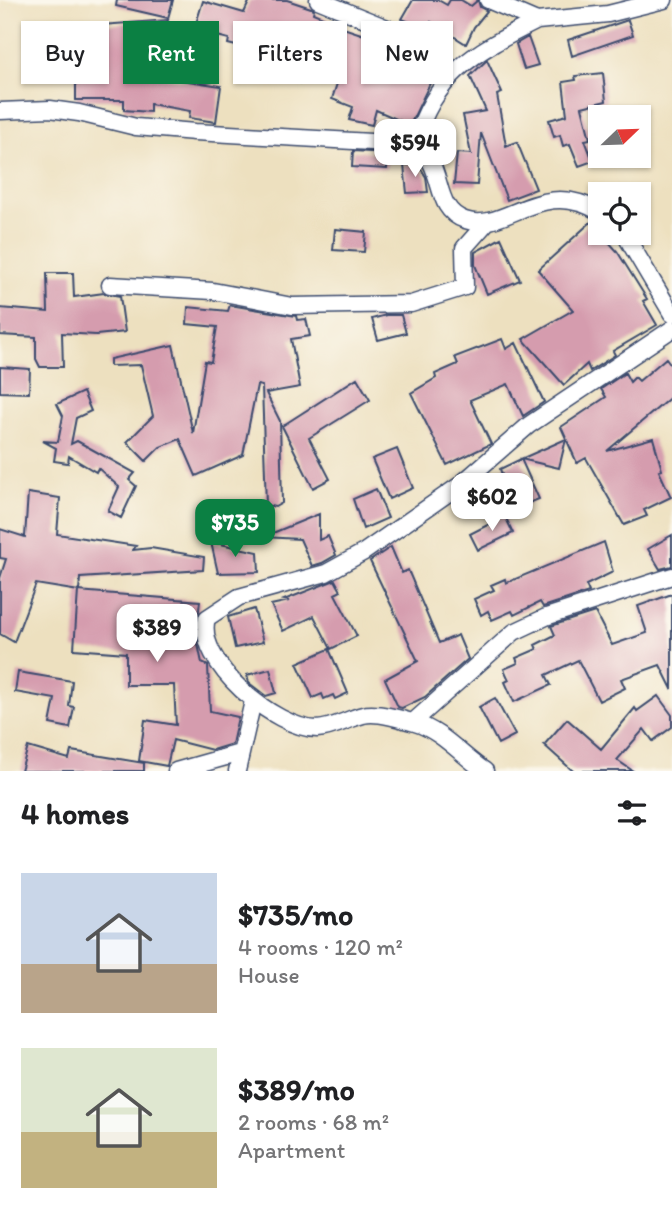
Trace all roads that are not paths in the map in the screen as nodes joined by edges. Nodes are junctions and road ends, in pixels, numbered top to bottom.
1 (318, 0) edge
2 (488, 0) edge
3 (664, 0) edge
4 (370, 21) edge
5 (537, 21) junction
6 (453, 72) edge
7 (444, 84) edge
8 (0, 111) edge
9 (413, 147) junction
10 (588, 204) edge
11 (488, 221) junction
12 (631, 245) edge
13 (110, 285) dead end
14 (672, 314) edge
15 (672, 329) edge
16 (672, 576) edge
17 (253, 701) junction
18 (413, 722) junction
19 (240, 753) junction
20 (176, 771) edge
21 (237, 771) edge
22 (485, 771) edge

1 - 4 street
2 - 5 street
3 - 5 street
5 - 6 street
7 - 9 street
8 - 9 street
9 - 11 street
10 - 11 street
11 - 13 street
12 - 14 street
15 - 17 street
16 - 18 street
17 - 18 street
17 - 19 street
18 - 22 street
19 - 20 street
19 - 21 street

